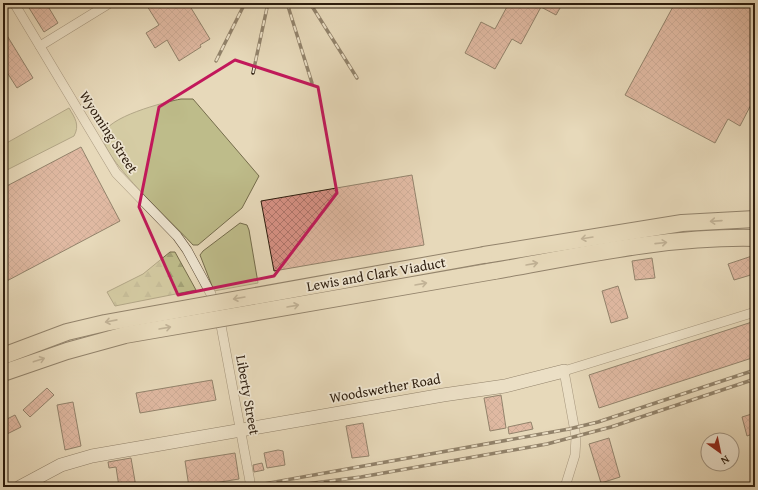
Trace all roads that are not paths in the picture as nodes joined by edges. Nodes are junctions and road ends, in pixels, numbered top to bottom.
1 (14, 3) edge
2 (110, 3) edge
3 (40, 46) junction
4 (755, 220) edge
5 (755, 238) edge
6 (216, 308) joint
7 (755, 312) edge
8 (3, 356) edge
9 (564, 371) junction
10 (3, 373) edge
11 (240, 429) junction
12 (20, 487) edge
13 (251, 487) edge
14 (565, 487) edge

1 - 3 street, Wyoming Street
2 - 3 street
3 - 6 street, Wyoming Street
4 -> 8 highway, Lewis and Clark Viaduct, bridge
10 -> 5 highway, Lewis and Clark Viaduct, bridge
6 - 11 street, Liberty Street
7 - 9 street, Woodswether Road
9 - 11 street, Woodswether Road
9 - 14 street
11 - 12 street, Woodswether Road
11 - 13 street, Liberty Street

